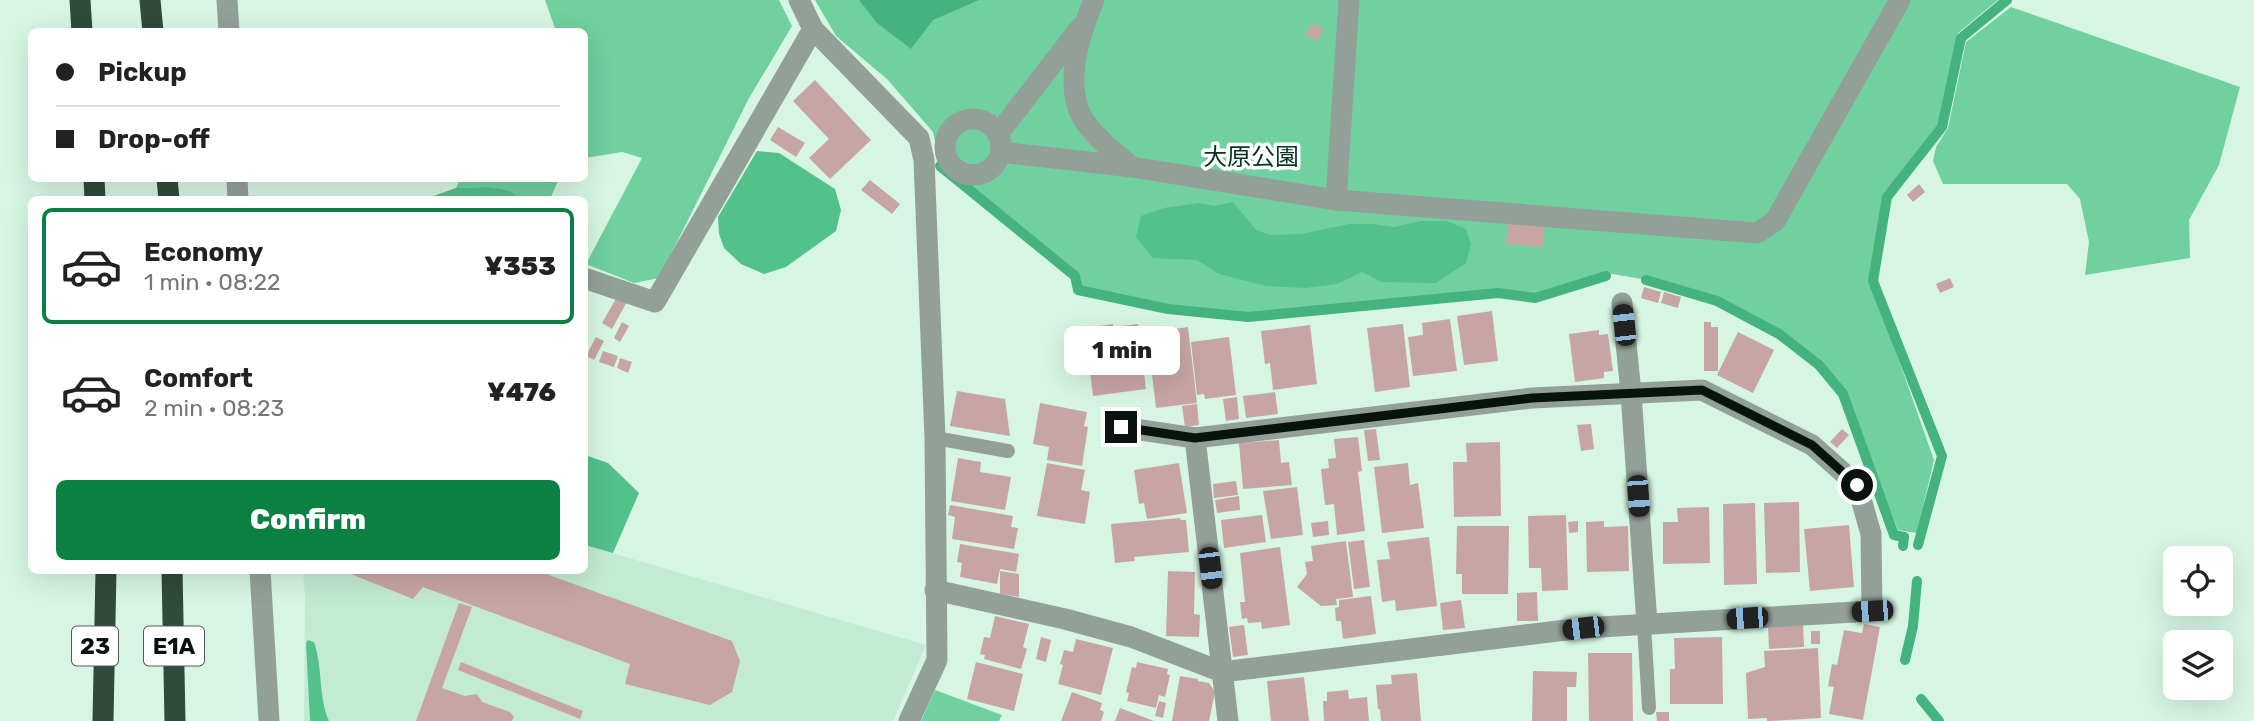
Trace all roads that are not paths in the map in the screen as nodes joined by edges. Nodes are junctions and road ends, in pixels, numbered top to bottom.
1 (69, 0) edge
2 (80, 0) edge
3 (141, 0) edge
4 (150, 0) edge
5 (227, 0) edge
6 (799, 0) edge
7 (1094, 0) edge
8 (1349, 0) edge
9 (1899, 0) edge
10 (1085, 20) junction
11 (71, 28) edge
12 (82, 28) edge
13 (144, 28) edge
14 (153, 28) edge
15 (229, 28) edge
16 (813, 29) junction
17 (1132, 167) junction
18 (1336, 200) junction
19 (588, 279) edge
20 (1622, 303) dead end
21 (1631, 393) junction
22 (1121, 427) dead end
23 (935, 438) junction
24 (1195, 438) junction
25 (1008, 451) dead end
26 (95, 574) edge
27 (106, 574) edge
28 (172, 574) edge
29 (183, 574) edge
30 (260, 574) edge
31 (935, 590) junction
32 (1645, 625) junction
33 (1222, 671) junction
34 (1649, 708) dead end
35 (95, 721) edge
36 (103, 721) edge
37 (175, 721) edge
38 (185, 721) edge
39 (269, 721) edge
40 (909, 721) edge
41 (1228, 721) edge

1 - 11 highway
2 - 12 highway
3 - 13 highway
4 - 14 highway
5 - 15 street
6 - 16 street
7 - 10 street
8 - 18 street
9 - 18 street
10 - 17 street
10 - 17 street
16 - 19 street
16 - 23 street
17 - 18 street
20 - 21 street
21 - 24 street
21 - 32 street
21 - 32 street
22 - 24 street
23 - 25 lane
23 - 31 street
24 - 33 street
26 - 35 highway, 23
27 - 36 highway
28 - 37 highway, E1A
29 - 38 highway
30 - 39 street
31 - 33 street
31 - 40 street
32 - 33 street
32 - 34 lane
33 - 41 street

